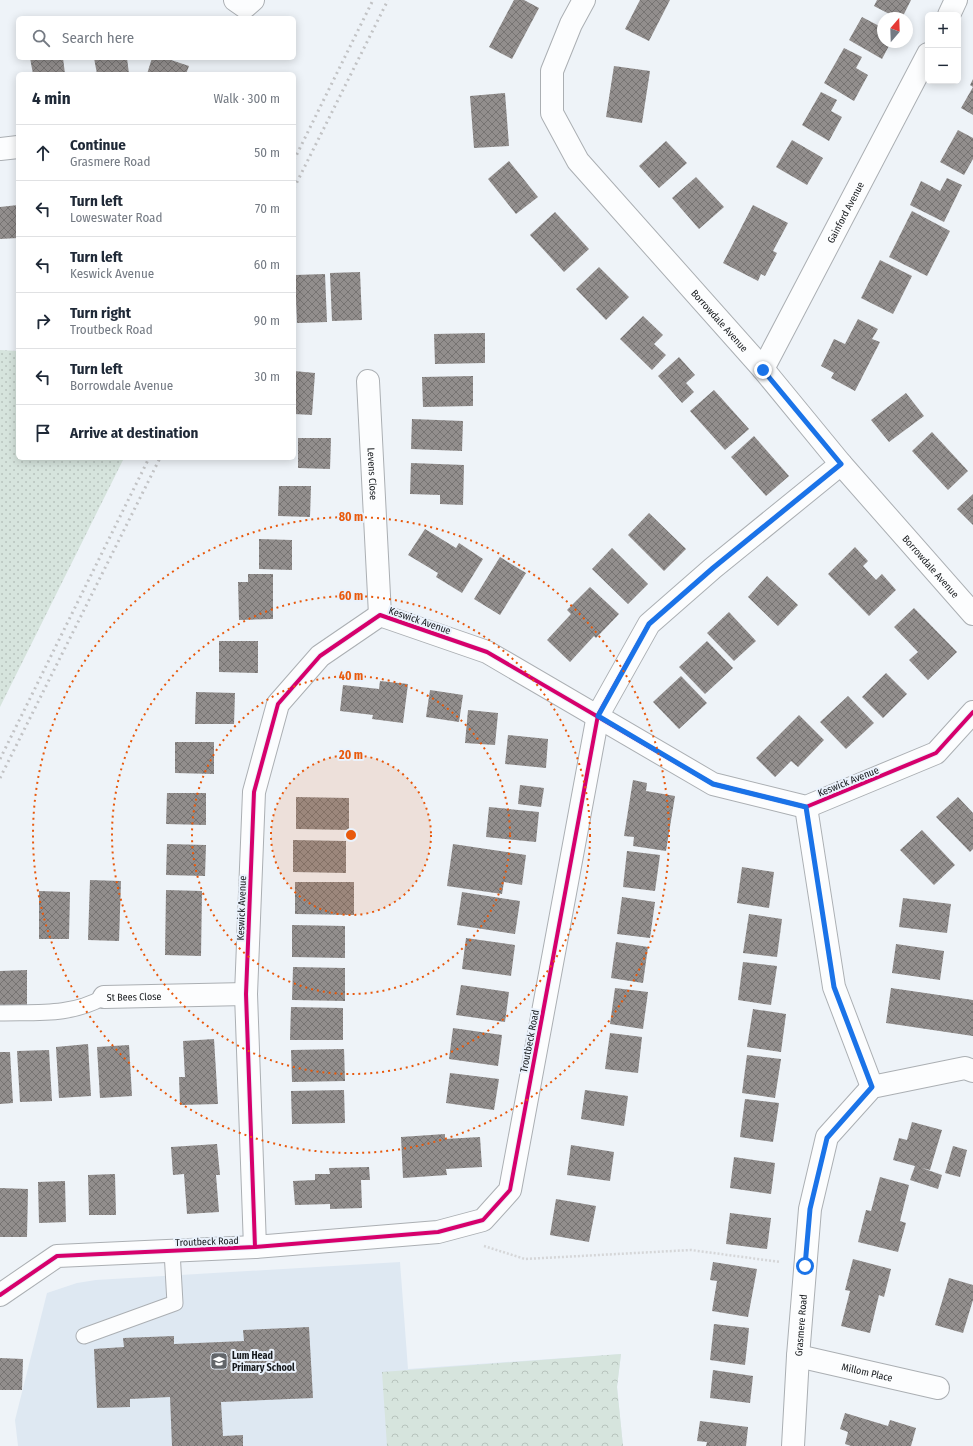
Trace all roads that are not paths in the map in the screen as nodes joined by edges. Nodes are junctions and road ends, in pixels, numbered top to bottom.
1 (235, 0) edge
2 (253, 0) edge
3 (584, 0) edge
4 (956, 0) edge
5 (950, 12) edge
6 (925, 60) edge
7 (16, 147) edge
8 (0, 149) edge
9 (763, 370) junction
10 (368, 381) dead end
11 (841, 464) junction
12 (973, 614) edge
13 (380, 615) junction
14 (973, 712) edge
15 (598, 716) junction
16 (806, 807) junction
17 (246, 994) junction
18 (104, 997) joint
19 (0, 1013) edge
20 (973, 1071) edge
21 (872, 1087) junction
22 (255, 1247) junction
23 (172, 1251) junction
24 (0, 1295) edge
25 (84, 1336) dead end
26 (798, 1356) junction
27 (938, 1388) dead end
28 (793, 1446) edge

1 - 2 street
3 - 9 street, Borrowdale Avenue
4 - 5 street
6 - 9 street, Gainford Avenue
7 - 8 street
9 - 11 street, Borrowdale Avenue
10 - 13 street, Levens Close
11 - 12 street, Borrowdale Avenue
11 - 15 street, Troutbeck Road
13 - 15 street, Keswick Avenue
13 - 17 street, Keswick Avenue
14 - 16 street, Keswick Avenue
15 - 16 street, Keswick Avenue
15 - 22 street, Troutbeck Road
16 - 21 street
17 - 18 street, St Bees Close
17 - 22 street, Keswick Avenue
18 - 19 lane, St Bees Close
20 - 21 street
21 - 26 street, Grasmere Road
22 - 23 street, Troutbeck Road
23 - 24 street, Troutbeck Road
23 - 25 lane
26 - 27 street, Millom Place
26 - 28 street, Grasmere Road

